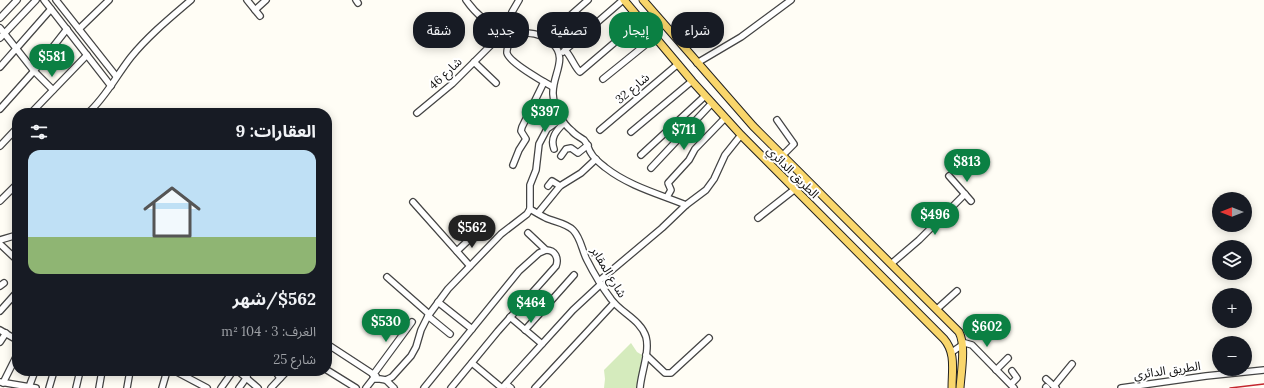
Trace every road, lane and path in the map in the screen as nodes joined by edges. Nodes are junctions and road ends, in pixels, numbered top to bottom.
1 (17, 0) edge
2 (36, 0) edge
3 (44, 0) edge
4 (56, 0) edge
5 (109, 0) edge
6 (191, 0) edge
7 (247, 0) edge
8 (266, 0) edge
9 (466, 0) edge
10 (519, 0) edge
11 (588, 0) edge
12 (624, 0) edge
13 (643, 0) edge
14 (792, 0) edge
15 (51, 9) junction
16 (255, 10) junction
17 (476, 12) edge
18 (512, 12) dead end
19 (574, 12) edge
20 (634, 12) edge
21 (260, 16) dead end
22 (0, 18) edge
23 (0, 28) edge
24 (67, 29) junction
25 (79, 29) junction
26 (669, 31) junction
27 (4, 33) junction
28 (663, 35) edge
29 (0, 38) edge
30 (663, 46) edge
31 (609, 47) edge
32 (487, 48) edge
33 (508, 48) edge
34 (556, 48) edge
35 (645, 48) edge
36 (16, 49) junction
37 (565, 50) junction
38 (86, 55) junction
39 (560, 55) junction
40 (474, 62) junction
41 (697, 63) junction
42 (678, 64) junction
43 (0, 67) edge
44 (34, 71) junction
45 (116, 76) junction
46 (603, 79) dead end
47 (692, 80) junction
48 (544, 82) junction
49 (496, 83) dead end
50 (111, 86) junction
51 (553, 87) junction
52 (53, 90) junction
53 (705, 96) junction
54 (712, 103) junction
55 (36, 108) edge
56 (93, 108) edge
57 (0, 109) edge
58 (417, 113) dead end
59 (725, 118) junction
60 (778, 120) dead end
61 (562, 121) junction
62 (600, 130) dead end
63 (630, 132) dead end
64 (12, 133) edge
65 (741, 135) junction
66 (588, 145) junction
67 (0, 146) edge
68 (554, 149) dead end
69 (641, 155) dead end
70 (561, 156) dead end
71 (782, 156) junction
72 (596, 159) junction
73 (513, 165) dead end
74 (651, 168) dead end
75 (949, 176) dead end
76 (548, 186) dead end
77 (560, 186) junction
78 (12, 189) edge
79 (795, 189) junction
80 (821, 194) junction
81 (965, 194) junction
82 (667, 198) junction
83 (0, 201) edge
84 (971, 201) dead end
85 (413, 202) dead end
86 (810, 204) junction
87 (686, 205) junction
88 (530, 209) junction
89 (538, 213) junction
90 (758, 218) dead end
91 (476, 233) dead end
92 (528, 233) dead end
93 (12, 236) edge
94 (0, 240) edge
95 (0, 244) edge
96 (546, 250) junction
97 (457, 251) junction
98 (12, 255) edge
99 (891, 264) junction
100 (470, 266) junction
101 (574, 275) dead end
102 (387, 276) dead end
103 (600, 282) junction
104 (957, 291) dead end
105 (12, 298) edge
106 (438, 302) junction
107 (614, 303) junction
108 (937, 309) junction
109 (0, 311) edge
110 (428, 315) junction
111 (510, 317) junction
112 (412, 322) dead end
113 (472, 329) junction
114 (0, 330) edge
115 (525, 330) junction
116 (6, 333) junction
117 (450, 334) dead end
118 (12, 336) edge
119 (709, 338) dead end
120 (0, 342) edge
121 (542, 344) junction
122 (962, 345) junction
123 (332, 347) edge
124 (952, 352) junction
125 (646, 355) junction
126 (1008, 358) dead end
127 (472, 363) junction
128 (12, 364) edge
129 (1072, 364) dead end
130 (996, 370) junction
131 (1264, 370) edge
132 (1012, 371) dead end
133 (332, 373) edge
134 (373, 374) junction
135 (33, 376) edge
136 (53, 376) edge
137 (78, 376) edge
138 (101, 376) edge
139 (129, 376) edge
140 (166, 376) edge
141 (184, 376) edge
142 (229, 376) edge
143 (247, 377) joint
144 (280, 378) edge
145 (380, 379) junction
146 (1046, 379) dead end
147 (386, 380) junction
148 (2, 383) edge
149 (1012, 386) edge
150 (29, 387) junction
151 (505, 387) edge
152 (1055, 387) edge
153 (36, 388) edge
154 (49, 388) edge
155 (76, 388) edge
156 (99, 388) edge
157 (127, 388) edge
158 (162, 388) edge
159 (207, 388) edge
160 (221, 388) edge
161 (239, 388) edge
162 (258, 388) edge
163 (271, 388) edge
164 (356, 388) edge
165 (366, 388) edge
166 (394, 388) edge
167 (424, 388) edge
168 (451, 388) edge
169 (535, 388) edge
170 (640, 388) edge
171 (952, 388) edge
172 (960, 388) edge
173 (1121, 388) edge

1 - 22 street
2 - 27 street
3 - 15 street
4 - 25 street
5 - 25 street
6 - 45 street
7 - 16 street
8 - 16 street
9 - 17 street
10 - 18 street
11 - 19 street
12 - 20 main road, الطريق الدائري
12 - 37 street
13 - 26 main road, الطريق الدائري
14 - 41 street
15 - 24 street
15 - 36 street
16 - 21 street
23 - 27 street
24 - 38 street
24 - 44 street
25 - 45 street
26 - 28 main road
26 - 41 main road, الطريق الدائري
27 - 29 street
27 - 36 street
30 - 42 main road, الطريق الدائري
31 - 37 street
32 - 40 street, شارع 46
33 - 48 street
34 - 39 street
35 - 46 street
36 - 43 street
36 - 44 street
37 - 39 street
38 - 50 street
38 - 52 street
39 - 51 street
40 - 49 street
40 - 58 street, شارع 46
41 - 71 main road, الطريق الدائري
42 - 47 main road, الطريق الدائري
42 - 62 street, شارع 32
44 - 52 street
44 - 57 street
45 - 50 street
47 - 53 main road, الطريق الدائري
47 - 63 street
48 - 51 street
48 - 73 street
50 - 56 street
51 - 61 street
52 - 55 street
53 - 54 main road, الطريق الدائري
53 - 69 street
54 - 59 main road, الطريق الدائري
54 - 74 street
59 - 65 main road, الطريق الدائري
59 - 82 street
60 - 71 street
61 - 66 street
61 - 68 street
61 - 88 street
64 - 67 street
65 - 79 main road, الطريق الدائري
65 - 87 street
66 - 70 street
66 - 72 street
71 - 80 main road, الطريق الدائري
72 - 77 street
72 - 82 street
75 - 81 street
76 - 77 street
77 - 89 street
78 - 83 street
79 - 86 main road, الطريق الدائري
79 - 90 street
80 - 86 main road
80 - 99 main road, الطريق الدائري
81 - 84 street
81 - 99 street
82 - 87 street
85 - 97 street
86 - 124 main road, الطريق الدائري
87 - 103 street
88 - 89 street, شارع المقابر
88 - 100 street
89 - 103 street, شارع المقابر
91 - 97 street
92 - 96 street
93 - 94 street
95 - 98 street
96 - 111 street
96 - 113 street
97 - 100 street
99 - 108 main road, الطريق الدائري
100 - 106 street
101 - 115 street
102 - 110 street
103 - 107 street, شارع المقابر
103 - 121 street
104 - 108 street
105 - 109 street
106 - 110 street
106 - 113 street
107 - 125 street, شارع المقابر
107 - 169 street
108 - 122 main road, الطريق الدائري
110 - 117 street
110 - 147 street
111 - 115 street
111 - 127 street
112 - 134 street
113 - 167 street
114 - 116 street
115 - 121 street
116 - 118 street
116 - 120 street
119 - 125 street
121 - 151 street
122 - 124 street
122 - 130 street
122 - 172 main road, الطريق الدائري
123 - 134 street
124 - 171 main road
125 - 170 street, شارع المقابر
126 - 130 street
127 - 151 street
127 - 168 street
128 - 148 street
129 - 152 street
130 - 149 street
131 - 173 street, الطريق الدائري
132 - 149 street
133 - 164 street
134 - 145 street
135 - 150 street
136 - 154 street
137 - 155 street
138 - 156 street
139 - 157 street
140 - 158 street
141 - 159 street
142 - 160 street
143 - 161 street
143 - 162 street
144 - 163 street
145 - 147 street
145 - 165 street
146 - 152 street
147 - 166 street
148 - 150 street
150 - 153 street

